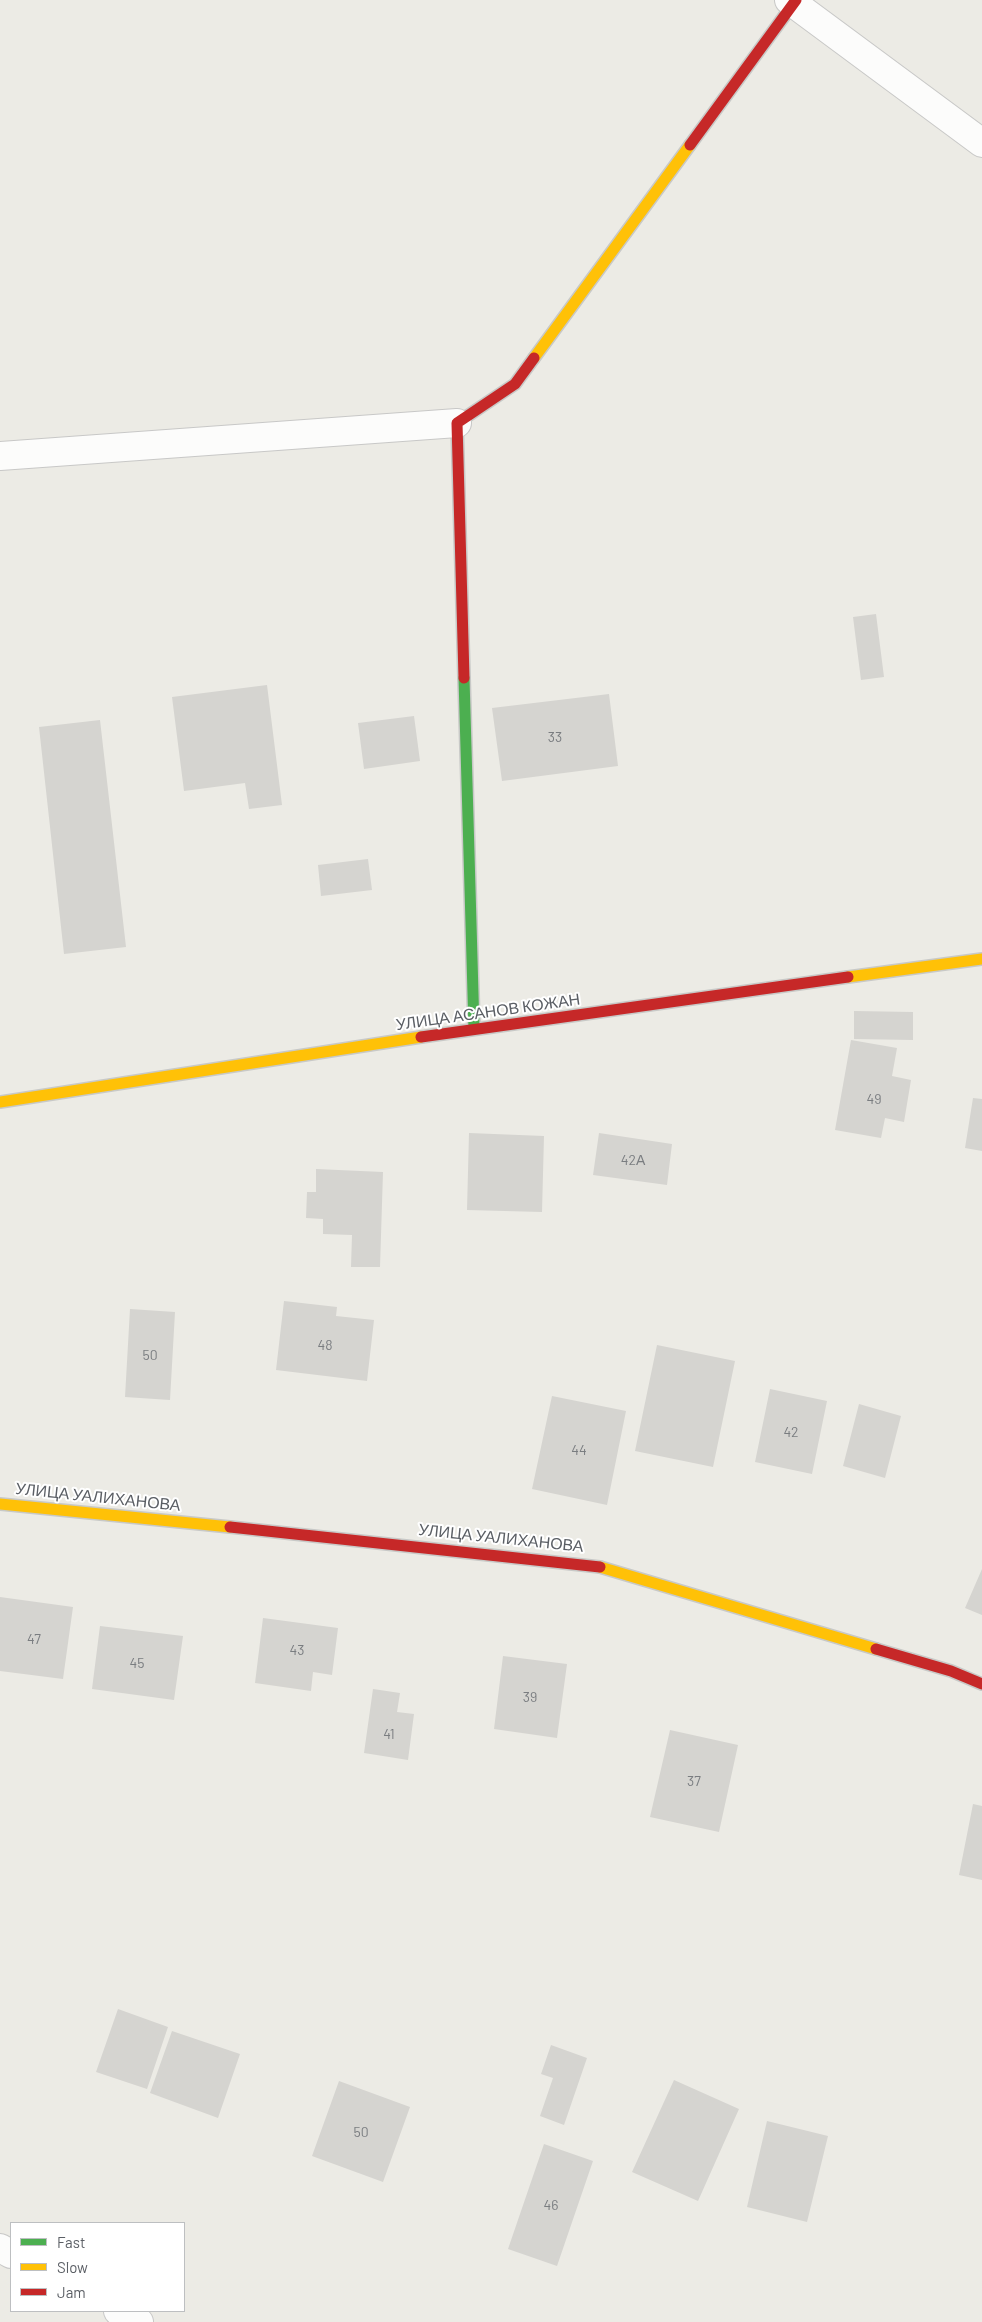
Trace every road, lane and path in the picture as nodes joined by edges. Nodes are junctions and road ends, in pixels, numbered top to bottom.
1 (793, 1) edge
2 (982, 143) edge
3 (456, 423) junction
4 (0, 456) edge
5 (982, 959) edge
6 (474, 1029) junction
7 (0, 1102) edge
8 (0, 1504) edge
9 (982, 1684) edge
10 (120, 2312) edge
11 (139, 2322) edge

1 - 2 street
1 - 3 street
3 - 4 street
3 - 6 street
5 - 6 street, УЛИЦА АСАНОВ КОЖАН
6 - 7 street, УЛИЦА АСАНОВ КОЖАН
8 - 9 street, УЛИЦА УАЛИХАНОВА
10 - 11 street

